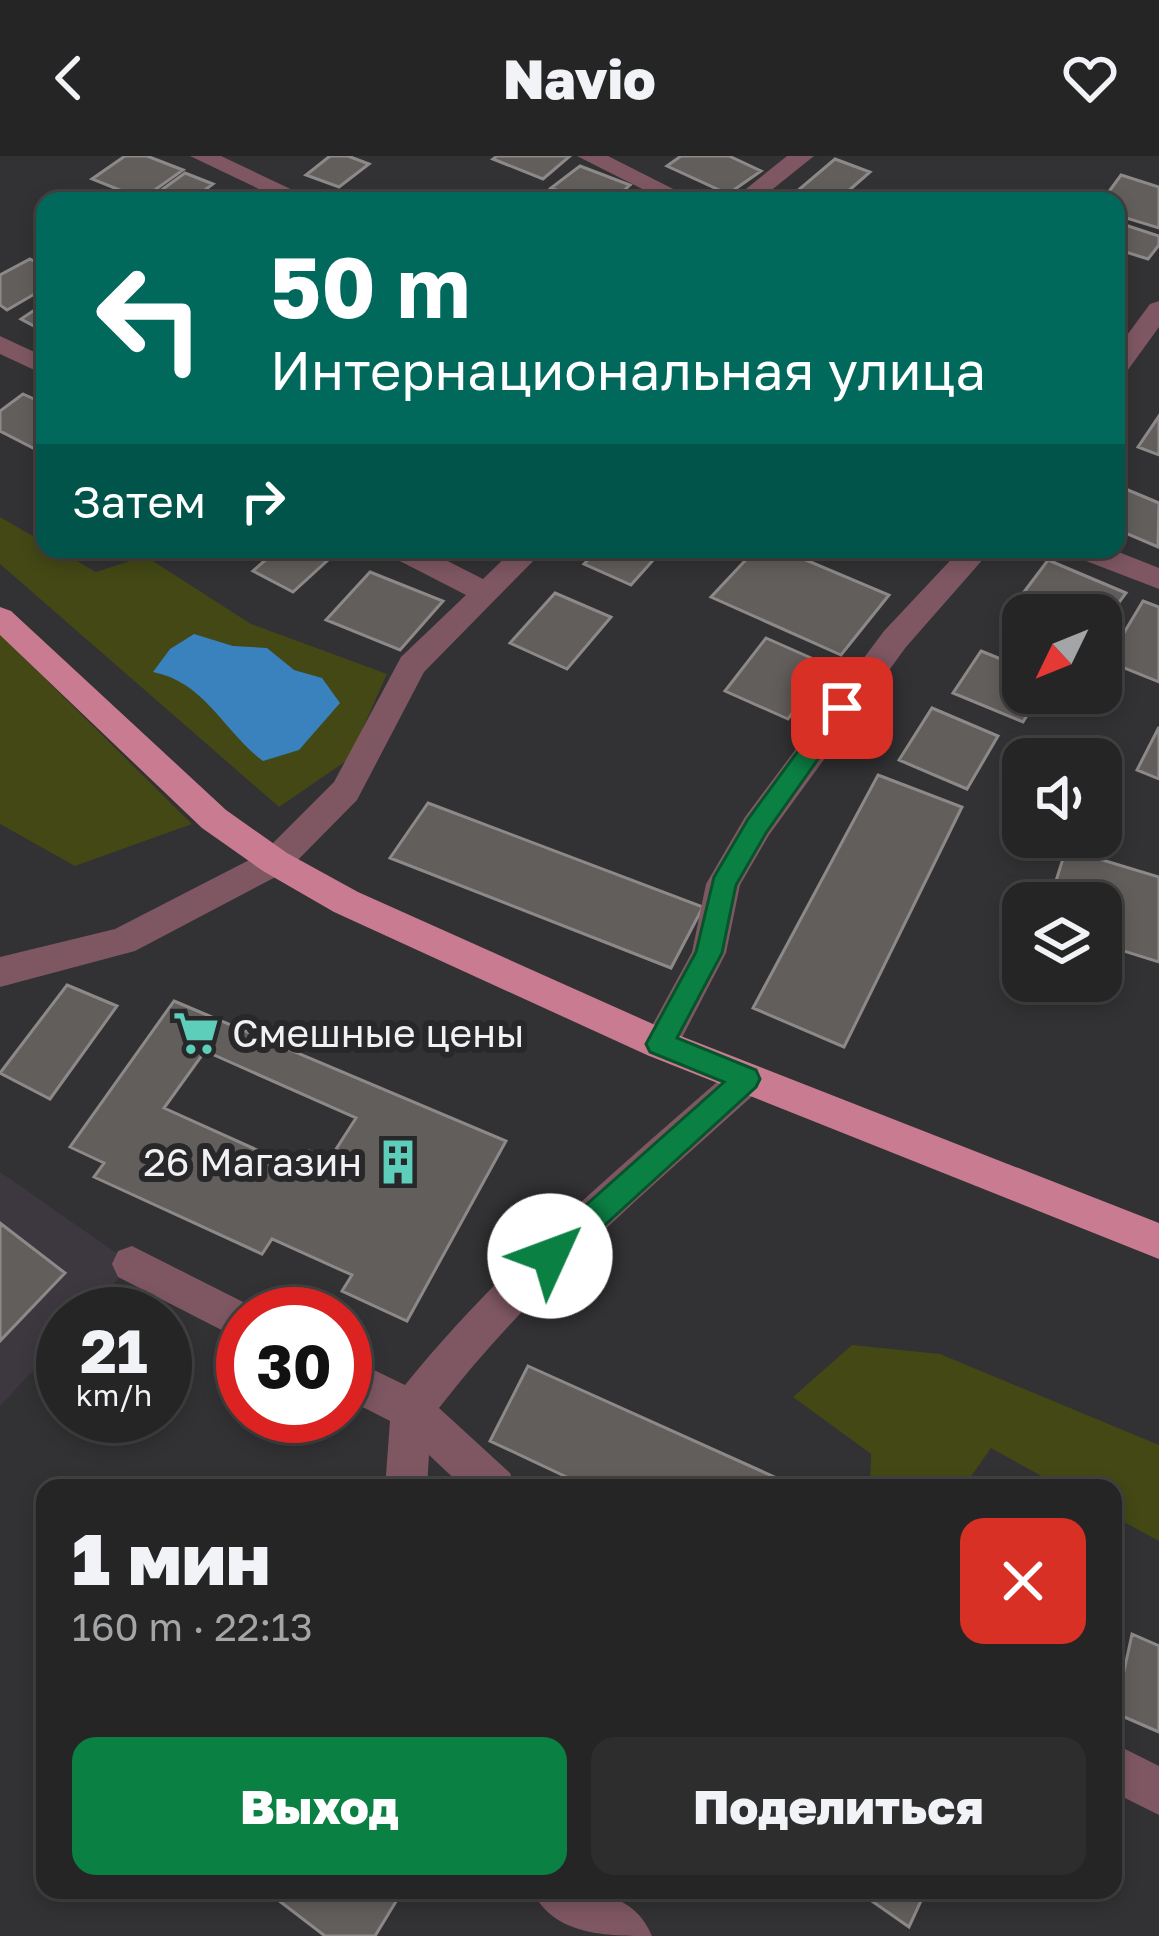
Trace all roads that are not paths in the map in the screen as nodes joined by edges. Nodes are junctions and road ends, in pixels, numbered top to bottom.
1 (202, 156) edge
2 (590, 156) edge
3 (802, 156) edge
4 (284, 192) edge
5 (666, 192) edge
6 (755, 192) edge
7 (1159, 309) edge
8 (0, 344) edge
9 (1125, 356) edge
10 (36, 362) edge
11 (418, 558) edge
12 (521, 558) edge
13 (970, 558) edge
14 (1106, 558) edge
15 (1159, 579) edge
16 (484, 592) junction
17 (0, 618) edge
18 (275, 862) junction
19 (0, 972) edge
20 (660, 1044) junction
21 (746, 1079) junction
22 (1159, 1241) edge
23 (132, 1264) dead end
24 (216, 1308) edge
25 (372, 1390) edge
26 (410, 1410) junction
27 (406, 1479) edge
28 (485, 1479) edge
29 (1122, 1771) edge
30 (1159, 1792) edge
31 (570, 1899) edge
32 (628, 1936) edge

1 - 4 street
2 - 5 street
3 - 6 street
7 - 9 street
8 - 10 street
11 - 16 street
12 - 16 street
13 - 20 street
14 - 15 street
16 - 18 street
17 - 18 main road
18 - 19 street
18 - 20 main road
20 - 21 main road
21 - 22 main road
21 - 26 street
23 - 24 street
25 - 26 street
26 - 27 street
26 - 28 street
29 - 30 street
31 - 32 street

